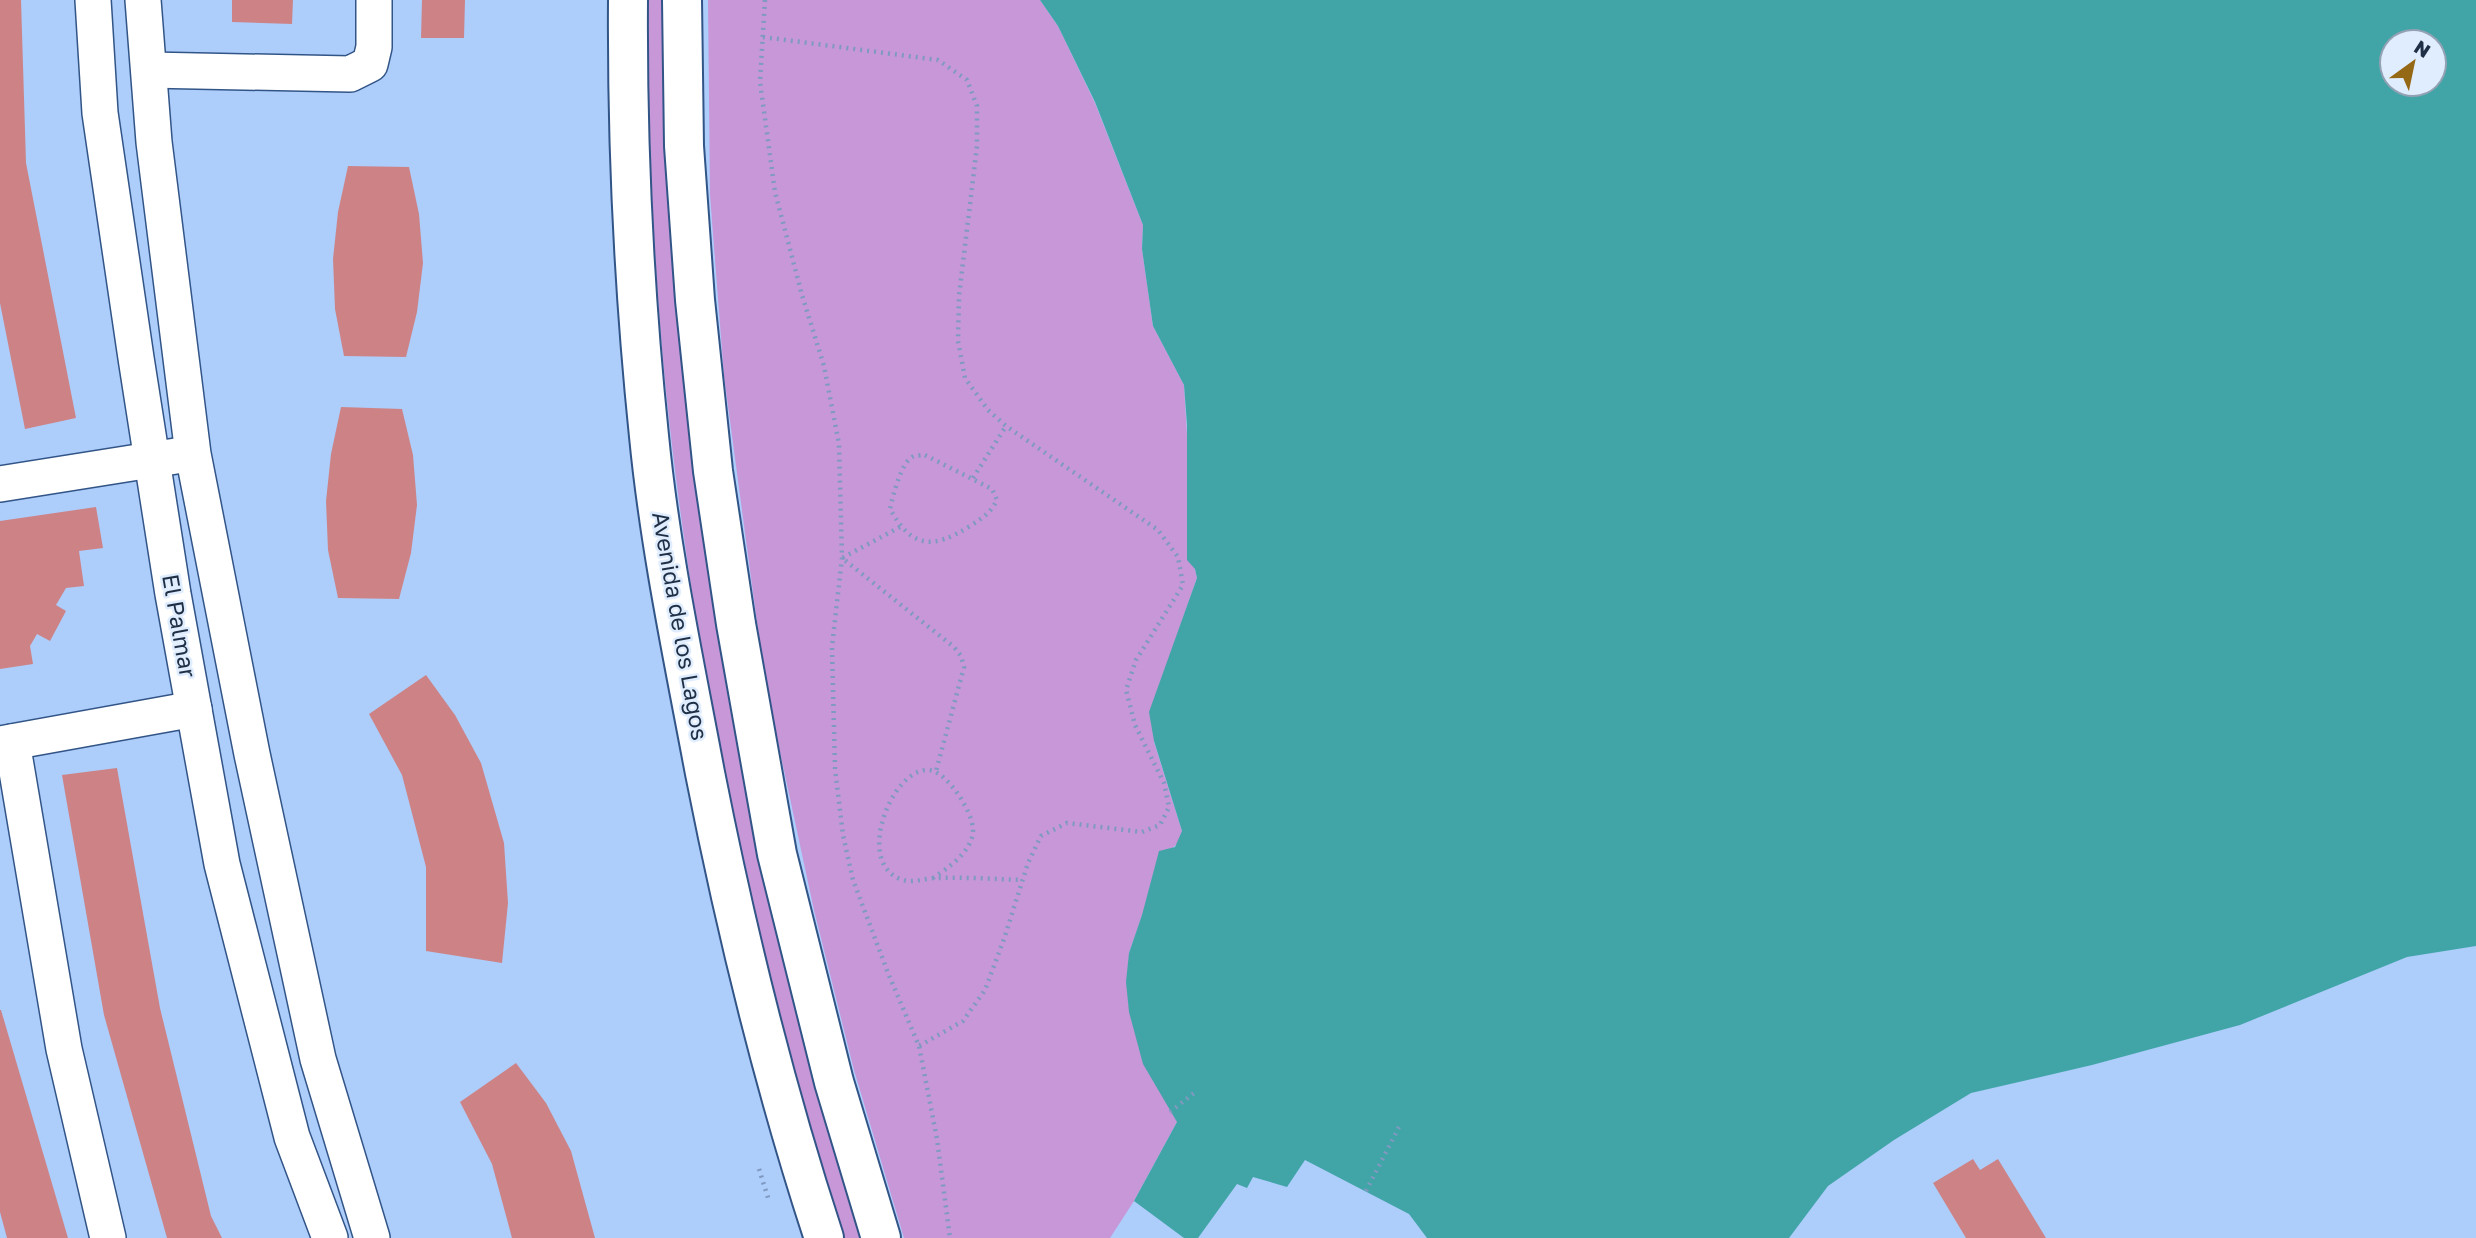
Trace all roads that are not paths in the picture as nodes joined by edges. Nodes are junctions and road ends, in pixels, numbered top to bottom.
1 (93, 0) edge
2 (144, 0) edge
3 (374, 0) edge
4 (628, 0) edge
5 (682, 0) edge
6 (149, 70) junction
7 (181, 351) junction
8 (136, 358) junction
9 (193, 454) junction
10 (152, 458) junction
11 (0, 484) edge
12 (194, 709) junction
13 (6, 743) edge
14 (318, 1059) junction
15 (276, 1076) junction
16 (108, 1238) edge
17 (330, 1238) edge
18 (372, 1238) edge
19 (824, 1238) edge
20 (881, 1238) edge

1 - 8 street, El Palmar
2 - 6 street, El Palmar
3 - 6 street
4 - 19 street, Avenida de los Lagos
5 - 20 street
6 - 7 street, El Palmar
7 - 8 street
7 - 9 street, El Palmar
8 - 10 street, El Palmar
9 - 10 street
9 - 14 street, El Palmar
10 - 11 street
10 - 12 street, El Palmar
12 - 13 street
12 - 15 street, El Palmar
13 - 16 street
14 - 15 street
14 - 18 street, El Palmar
15 - 17 street, El Palmar

